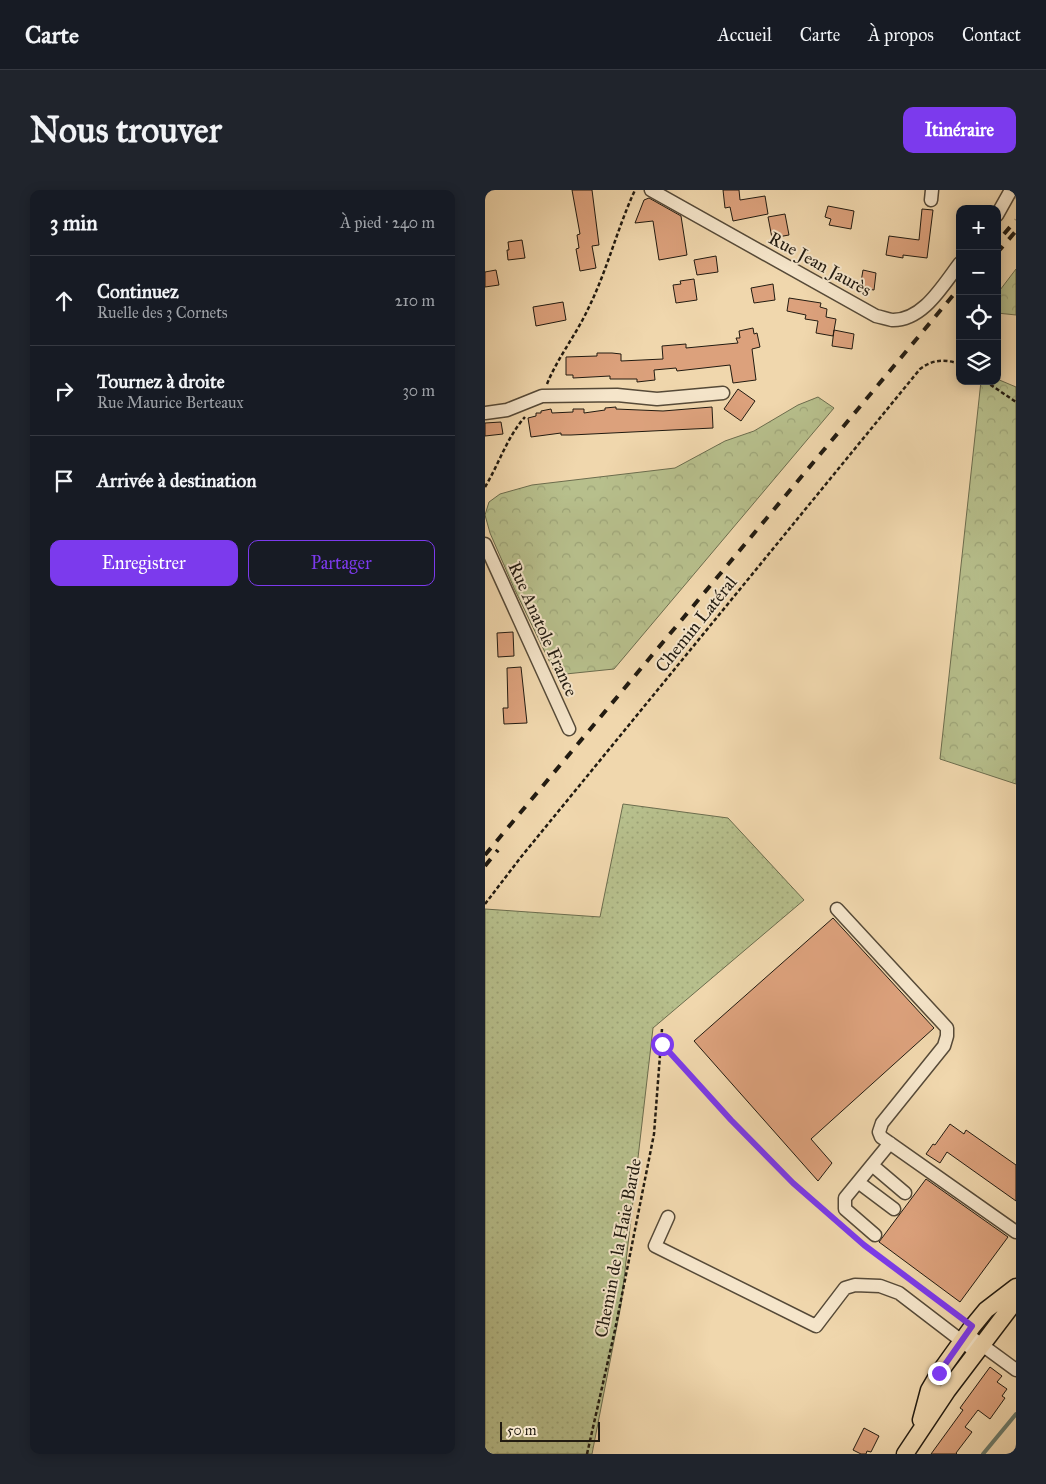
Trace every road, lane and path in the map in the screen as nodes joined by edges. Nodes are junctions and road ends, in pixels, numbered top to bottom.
1 (635, 190) edge
2 (651, 190) edge
3 (1011, 190) edge
4 (1001, 208) edge
5 (956, 268) edge
6 (956, 363) edge
7 (991, 385) edge
8 (723, 393) dead end
9 (542, 396) junction
10 (1016, 402) edge
11 (485, 413) edge
12 (526, 416) dead end
13 (485, 487) edge
14 (485, 544) edge
15 (569, 729) dead end
16 (485, 904) edge
17 (837, 909) dead end
18 (662, 1029) dead end
19 (662, 1044) junction
20 (889, 1143) junction
21 (872, 1165) junction
22 (858, 1182) junction
23 (905, 1194) dead end
24 (894, 1209) dead end
25 (668, 1216) dead end
26 (1016, 1232) edge
27 (875, 1235) dead end
28 (1016, 1287) edge
29 (1016, 1300) edge
30 (967, 1334) junction
31 (979, 1348) junction
32 (1016, 1370) edge
33 (914, 1439) junction
34 (587, 1454) edge
35 (905, 1454) edge

1 - 9 path
2 - 5 street, Rue Jean Jaurès
3 - 4 street
6 - 16 path, Chemin Latéral
7 - 10 path
8 - 9 street
9 - 11 street
12 - 13 path
14 - 15 street, Rue Anatole France
17 - 20 street
18 - 19 path, Chemin de la Haie Barde
19 - 30 path
19 - 34 path, Chemin de la Haie Barde
20 - 21 street
20 - 26 street
21 - 22 street
21 - 23 street
22 - 24 street
22 - 27 street
25 - 30 street
28 - 30 main road
29 - 31 main road
30 - 31 street
30 - 33 main road
31 - 32 street
31 - 33 main road
33 - 35 main road

